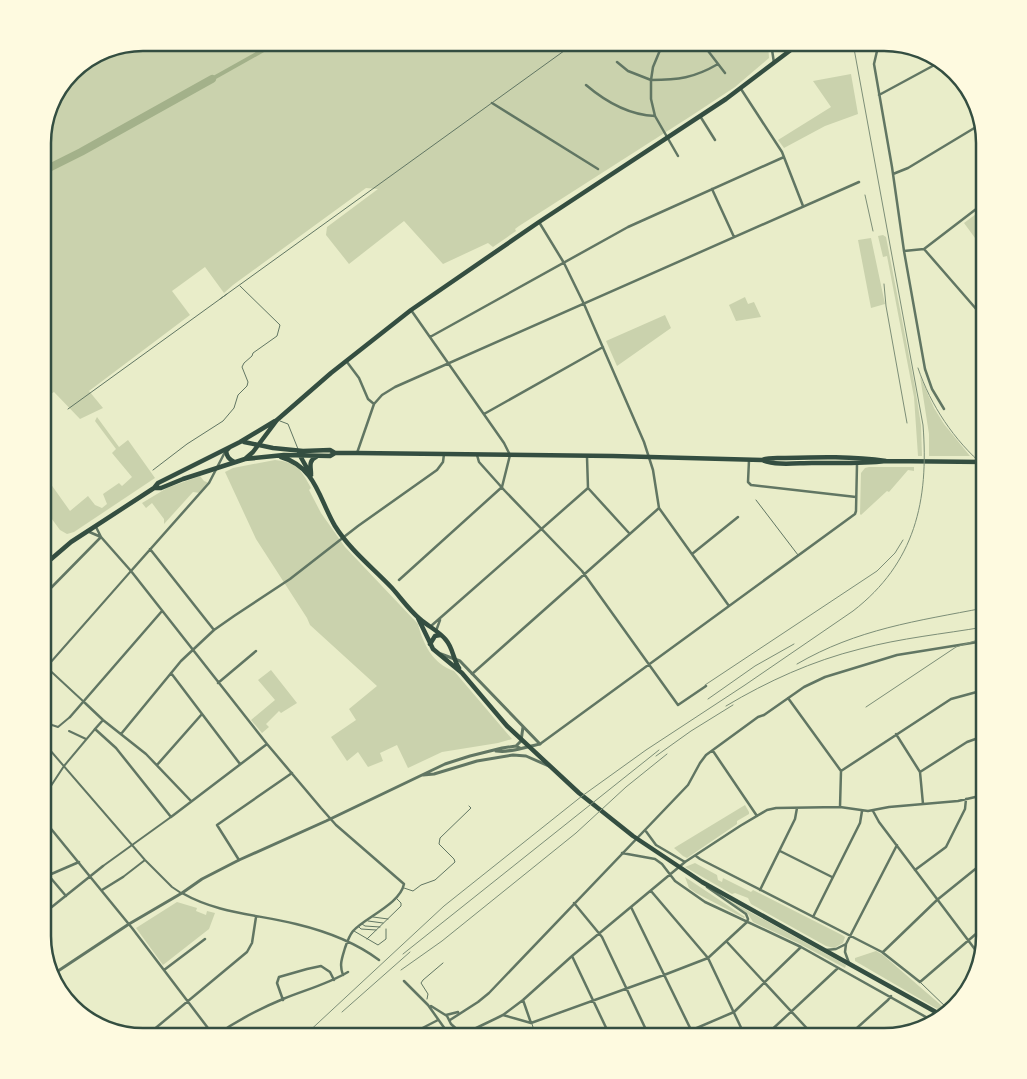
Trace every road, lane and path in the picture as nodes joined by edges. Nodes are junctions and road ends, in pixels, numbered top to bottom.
1 (565, 51) edge
2 (660, 51) edge
3 (708, 51) edge
4 (772, 51) edge
5 (789, 51) edge
6 (878, 51) edge
7 (618, 62) dead end
8 (774, 62) junction
9 (718, 64) junction
10 (933, 66) edge
11 (725, 73) dead end
12 (651, 80) junction
13 (586, 85) dead end
14 (740, 88) junction
15 (879, 95) junction
16 (492, 103) junction
17 (655, 116) junction
18 (700, 116) junction
19 (974, 128) edge
20 (666, 138) junction
21 (715, 140) dead end
22 (678, 156) dead end
23 (784, 157) junction
24 (598, 169) dead end
25 (892, 174) junction
26 (859, 182) dead end
27 (712, 189) junction
28 (803, 206) junction
29 (976, 209) edge
30 (539, 222) junction
31 (734, 237) junction
32 (924, 249) junction
33 (904, 251) junction
34 (564, 263) junction
35 (239, 285) junction
36 (584, 304) junction
37 (976, 309) edge
38 (411, 310) junction
39 (430, 338) junction
40 (603, 347) junction
41 (346, 361) junction
42 (449, 364) junction
43 (374, 404) junction
44 (944, 409) dead end
45 (68, 410) dead end
46 (484, 414) junction
47 (277, 420) junction
48 (267, 432) junction
49 (240, 442) junction
50 (258, 444) junction
51 (273, 448) junction
52 (228, 449) junction
53 (301, 452) junction
54 (335, 453) junction
55 (357, 453) junction
56 (444, 454) junction
57 (477, 455) junction
58 (510, 455) junction
59 (279, 456) junction
60 (317, 456) junction
61 (588, 456) junction
62 (649, 458) junction
63 (245, 459) junction
64 (749, 460) junction
65 (762, 460) junction
66 (886, 461) junction
67 (234, 462) junction
68 (976, 462) edge
69 (857, 463) junction
70 (298, 464) junction
71 (217, 467) junction
72 (153, 470) dead end
73 (202, 472) junction
74 (312, 474) junction
75 (210, 480) junction
76 (312, 480) junction
77 (502, 487) junction
78 (154, 488) junction
79 (588, 488) junction
80 (856, 497) junction
81 (756, 500) dead end
82 (659, 508) junction
83 (738, 517) dead end
84 (95, 526) junction
85 (542, 529) junction
86 (87, 531) junction
87 (629, 533) junction
88 (102, 537) junction
89 (344, 537) junction
90 (150, 549) junction
91 (692, 554) junction
92 (798, 556) junction
93 (51, 558) edge
94 (131, 571) junction
95 (584, 575) junction
96 (399, 580) dead end
97 (51, 588) edge
98 (729, 606) junction
99 (162, 611) junction
100 (418, 618) junction
101 (441, 618) junction
102 (431, 626) junction
103 (214, 630) junction
104 (436, 630) junction
105 (438, 635) junction
106 (976, 642) edge
107 (430, 645) junction
108 (192, 650) junction
109 (256, 651) dead end
110 (438, 654) junction
111 (454, 659) junction
112 (51, 661) edge
113 (649, 665) junction
114 (51, 672) edge
115 (171, 673) junction
116 (462, 674) junction
117 (472, 674) junction
118 (218, 683) junction
119 (706, 686) dead end
120 (976, 692) edge
121 (788, 698) junction
122 (84, 702) junction
123 (202, 714) junction
124 (70, 717) joint
125 (103, 720) junction
126 (52, 725) edge
127 (523, 727) junction
128 (95, 729) junction
129 (70, 731) dead end
130 (121, 734) junction
131 (896, 734) junction
132 (86, 739) junction
133 (976, 739) edge
134 (266, 744) junction
135 (540, 744) junction
136 (518, 747) junction
137 (712, 750) junction
138 (51, 752) edge
139 (157, 764) junction
140 (240, 764) junction
141 (64, 766) junction
142 (550, 768) junction
143 (840, 771) junction
144 (292, 772) junction
145 (920, 772) junction
146 (420, 776) junction
147 (51, 785) edge
148 (976, 797) edge
149 (966, 799) junction
150 (191, 801) junction
151 (923, 804) junction
152 (469, 806) dead end
153 (840, 807) junction
154 (797, 808) junction
155 (862, 811) junction
156 (873, 811) junction
157 (757, 816) junction
158 (171, 817) junction
159 (330, 819) junction
160 (51, 829) edge
161 (645, 830) junction
162 (134, 845) junction
163 (897, 845) junction
164 (779, 851) junction
165 (622, 853) junction
166 (696, 856) junction
167 (145, 860) junction
168 (238, 860) junction
169 (79, 862) junction
170 (685, 862) junction
171 (103, 866) joint
172 (976, 868) edge
173 (915, 870) junction
174 (51, 874) edge
175 (670, 875) junction
176 (90, 876) junction
177 (51, 877) edge
178 (122, 877) joint
179 (832, 877) junction
180 (702, 882) junction
181 (404, 888) junction
182 (102, 890) junction
183 (760, 890) junction
184 (651, 891) junction
185 (182, 893) junction
186 (66, 896) junction
187 (396, 898) junction
188 (937, 900) junction
189 (574, 903) junction
190 (51, 907) edge
191 (631, 907) junction
192 (256, 917) junction
193 (372, 917) junction
194 (813, 917) junction
195 (389, 919) junction
196 (367, 920) junction
197 (747, 922) junction
198 (385, 923) junction
199 (129, 924) junction
200 (362, 924) junction
201 (358, 926) junction
202 (381, 927) junction
203 (377, 930) junction
204 (386, 930) dead end
205 (354, 931) junction
206 (600, 932) junction
207 (976, 934) edge
208 (851, 936) junction
209 (205, 939) dead end
210 (367, 939) junction
211 (968, 940) junction
212 (727, 941) junction
213 (347, 942) junction
214 (846, 944) junction
215 (801, 947) junction
216 (975, 949) edge
217 (825, 950) junction
218 (882, 952) junction
219 (572, 956) junction
220 (708, 958) junction
221 (379, 960) dead end
222 (443, 963) dead end
223 (849, 963) junction
224 (838, 968) junction
225 (58, 970) edge
226 (164, 970) junction
227 (348, 972) dead end
228 (343, 975) junction
229 (664, 975) junction
230 (334, 980) junction
231 (404, 981) dead end
232 (920, 982) junction
233 (765, 984) junction
234 (627, 989) junction
235 (891, 996) junction
236 (427, 998) dead end
237 (283, 1000) junction
238 (523, 1000) junction
239 (593, 1000) junction
240 (188, 1002) junction
241 (428, 1005) junction
242 (944, 1005) edge
243 (460, 1012) junction
244 (734, 1012) junction
245 (792, 1012) junction
246 (935, 1012) edge
247 (445, 1014) junction
248 (503, 1015) junction
249 (927, 1016) edge
250 (438, 1019) junction
251 (450, 1020) junction
252 (531, 1023) junction
253 (156, 1028) edge
254 (208, 1028) edge
255 (226, 1028) edge
256 (422, 1028) edge
257 (444, 1028) edge
258 (455, 1028) edge
259 (476, 1028) edge
260 (533, 1028) edge
261 (606, 1028) edge
262 (645, 1028) edge
263 (690, 1028) edge
264 (696, 1028) edge
265 (741, 1028) edge
266 (775, 1028) edge
267 (807, 1028) edge
268 (857, 1028) edge

1 - 16 lane
2 - 12 street
3 - 9 street
4 - 8 street
5 - 8 main road
6 - 15 street
7 - 12 street
8 - 14 main road
9 - 11 street
9 - 12 street
10 - 15 street
12 - 17 street
13 - 17 street
14 - 18 main road
14 - 23 street
15 - 25 street
16 - 24 street
16 - 35 lane
17 - 20 street
18 - 20 main road
18 - 21 street
19 - 25 street
20 - 22 street
20 - 30 main road
23 - 27 street
23 - 28 street
25 - 33 street
26 - 28 street
27 - 31 street
27 - 34 street
28 - 31 street
29 - 32 street
30 - 34 street
30 - 38 main road
31 - 36 street
32 - 33 street
32 - 37 street
33 - 44 street
34 - 36 street
34 - 39 street
35 - 45 lane
35 - 72 lane
36 - 40 street
36 - 42 street
38 - 39 street
38 - 41 main road
39 - 42 street
40 - 46 street
40 - 62 street
41 - 43 street
41 - 47 main road
42 - 43 street
42 - 46 street
43 - 55 street
46 - 58 street
47 - 48 main road
47 - 49 main road
47 - 53 lane
48 - 50 main road
48 - 51 main road
49 - 50 main road
49 - 52 main road
50 - 51 main road
50 - 63 main road
51 - 53 main road
52 - 67 main road
52 - 71 street
52 - 78 main road
53 - 54 main road
53 - 59 main road
53 - 60 main road
53 - 70 main road
53 - 74 main road
54 - 55 main road
54 - 60 main road
55 - 56 main road
56 - 57 main road
56 - 89 street
57 - 58 main road
57 - 77 street
58 - 61 main road
58 - 77 street
59 - 63 main road
59 - 70 main road
60 - 74 main road
61 - 62 main road
61 - 79 street
62 - 64 main road
62 - 82 street
63 - 67 main road
64 - 65 main road
64 - 80 street
65 - 66 main road
65 - 69 main road
66 - 68 main road
66 - 69 main road
67 - 71 main road
69 - 80 street
70 - 76 main road
71 - 73 main road
71 - 75 street
73 - 75 street
73 - 78 main road
74 - 76 main road
75 - 90 street
76 - 89 main road
77 - 85 street
77 - 96 street
78 - 84 main road
79 - 85 street
79 - 87 street
80 - 92 street
81 - 92 lane
82 - 87 street
82 - 91 street
83 - 91 street
84 - 86 main road
84 - 88 street
85 - 95 street
85 - 101 street
86 - 88 street
86 - 93 main road
87 - 95 street
88 - 94 street
88 - 97 street
89 - 100 main road
89 - 103 street
90 - 94 street
90 - 103 street
91 - 98 street
92 - 98 street
94 - 99 street
94 - 112 street
95 - 113 street
95 - 117 street
98 - 113 street
99 - 108 street
99 - 122 street
100 - 102 main road
100 - 107 main road
101 - 102 street
101 - 104 street
102 - 104 main road
103 - 108 street
104 - 105 main road
105 - 107 main road
105 - 111 main road
106 - 121 street
107 - 110 main road
108 - 115 street
108 - 118 street
109 - 118 street
110 - 111 street
110 - 116 main road
111 - 116 main road
111 - 117 street
113 - 119 street
113 - 135 street
114 - 122 street
115 - 123 street
115 - 130 street
116 - 142 main road
117 - 127 street
118 - 134 street
120 - 131 street
121 - 137 street
121 - 143 street
122 - 124 street
122 - 125 street
123 - 139 street
123 - 140 street
124 - 126 street
125 - 128 street
125 - 130 street
127 - 135 street
127 - 136 street
128 - 132 street
128 - 158 street
129 - 132 street
130 - 139 street
131 - 143 street
131 - 145 street
132 - 141 street
133 - 145 street
134 - 140 street
134 - 144 street
135 - 136 street
136 - 146 street
137 - 157 street
137 - 161 street
138 - 141 street
139 - 150 street
140 - 150 street
141 - 147 street
141 - 162 street
142 - 146 street
142 - 180 main road
143 - 153 street
144 - 159 street
144 - 168 street
145 - 151 street
146 - 159 street
148 - 149 street
149 - 151 street
149 - 173 street
150 - 158 street
151 - 156 street
152 - 181 lane
153 - 154 street
153 - 155 street
154 - 157 street
154 - 164 street
155 - 156 street
155 - 179 street
156 - 163 street
157 - 166 street
158 - 162 street
159 - 168 street
159 - 181 street
160 - 169 street
161 - 165 street
161 - 170 street
162 - 167 street
162 - 171 street
163 - 173 street
163 - 208 street
164 - 179 street
164 - 183 street
165 - 175 street
165 - 189 street
166 - 170 street
166 - 183 street
167 - 178 street
167 - 185 street
168 - 185 street
169 - 174 street
169 - 176 street
170 - 175 street
171 - 176 street
172 - 188 street
173 - 188 street
175 - 184 street
175 - 197 street
176 - 182 street
176 - 186 street
177 - 186 street
178 - 182 street
179 - 194 street
180 - 197 street
180 - 217 main road
181 - 187 street
182 - 199 street
183 - 194 street
184 - 191 street
184 - 220 street
185 - 192 street
185 - 199 street
186 - 190 street
187 - 193 street
187 - 195 lane
188 - 211 street
188 - 218 street
189 - 206 street
189 - 243 street
191 - 206 street
191 - 229 street
192 - 213 street
192 - 240 street
193 - 195 lane
193 - 196 street
194 - 208 street
195 - 198 lane
196 - 198 lane
196 - 200 street
197 - 212 street
197 - 215 street
198 - 202 lane
199 - 225 street
199 - 226 street
200 - 201 street
200 - 202 lane
201 - 203 lane
201 - 205 street
202 - 203 lane
203 - 210 lane
204 - 210 lane
205 - 210 lane
205 - 213 street
206 - 219 street
206 - 234 street
207 - 211 street
208 - 214 street
208 - 218 street
209 - 226 street
211 - 216 street
211 - 232 street
212 - 220 street
212 - 233 street
213 - 221 street
213 - 228 street
214 - 217 street
214 - 223 street
215 - 224 street
215 - 233 street
217 - 223 main road
218 - 232 street
219 - 238 street
219 - 239 street
220 - 229 street
220 - 244 street
222 - 236 lane
223 - 246 main road
224 - 235 street
224 - 245 street
226 - 240 street
227 - 228 street
228 - 230 street
229 - 234 street
229 - 263 street
230 - 237 street
230 - 237 street
231 - 241 street
232 - 242 lane
233 - 244 street
233 - 245 street
234 - 239 street
234 - 262 street
235 - 249 street
235 - 268 street
237 - 255 street
238 - 248 street
238 - 252 street
239 - 252 street
239 - 261 street
240 - 253 street
240 - 254 street
241 - 247 street
241 - 250 street
243 - 247 street
243 - 251 street
244 - 264 street
244 - 265 street
245 - 266 street
245 - 267 street
247 - 250 street
247 - 251 street
248 - 252 street
248 - 259 street
250 - 256 street
250 - 257 street
251 - 258 street
252 - 260 lane

